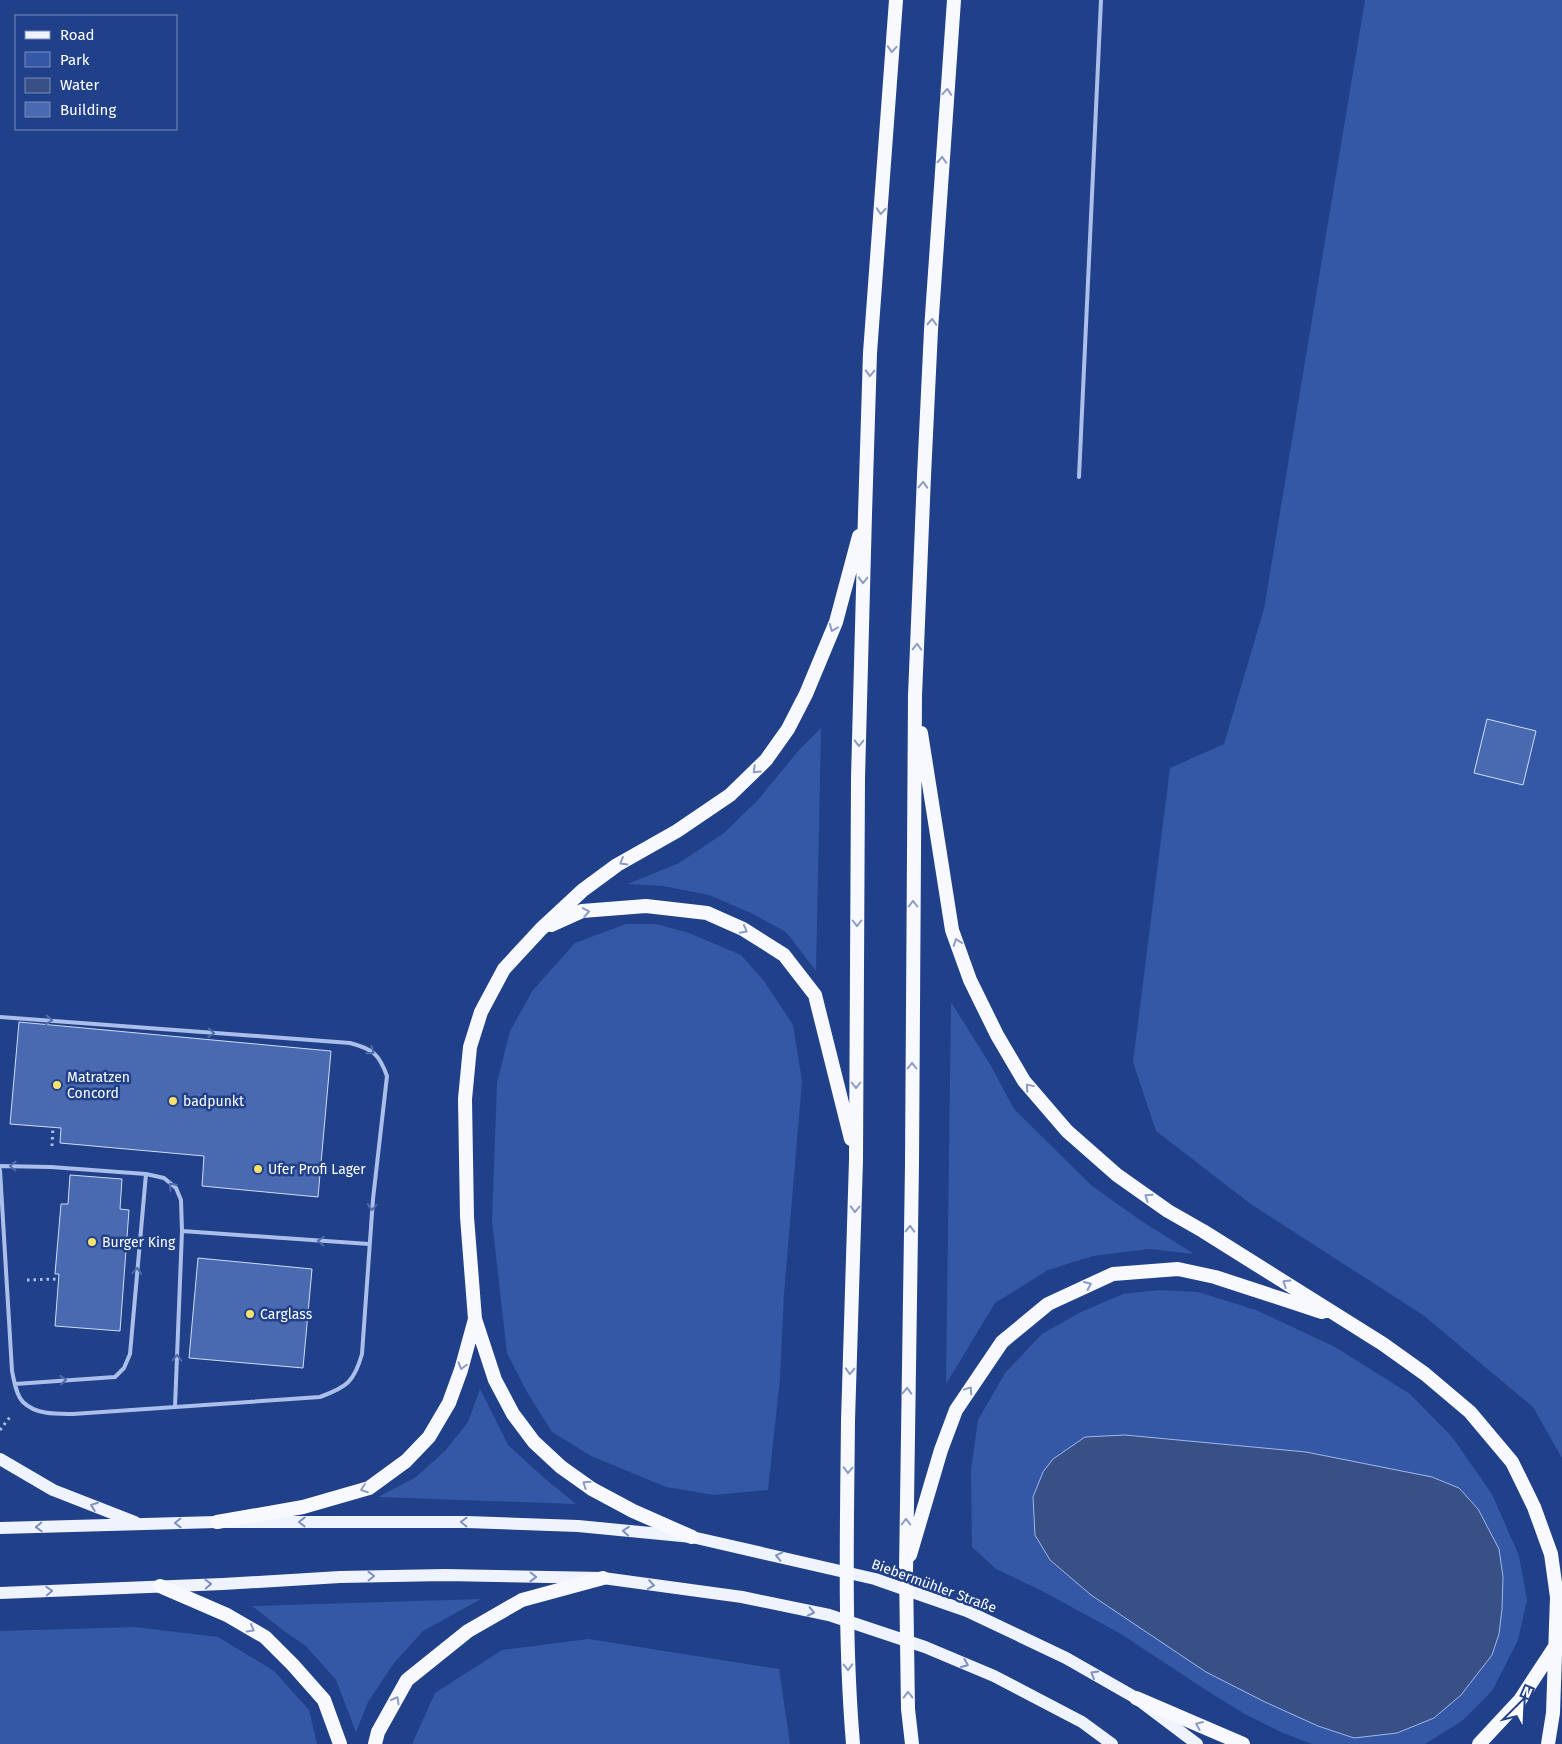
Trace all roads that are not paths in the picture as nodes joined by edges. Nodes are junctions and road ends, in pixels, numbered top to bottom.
1 (896, 0) edge
2 (954, 0) edge
3 (1101, 0) edge
4 (1078, 477) dead end
5 (865, 514) junction
6 (915, 696) junction
7 (541, 929) junction
8 (0, 1017) edge
9 (856, 1160) junction
10 (0, 1166) edge
11 (0, 1170) edge
12 (146, 1174) junction
13 (182, 1232) junction
14 (369, 1244) junction
15 (1342, 1318) junction
16 (474, 1319) junction
17 (15, 1384) junction
18 (175, 1407) junction
19 (0, 1460) edge
20 (217, 1522) junction
21 (140, 1524) junction
22 (0, 1528) edge
23 (692, 1537) junction
24 (906, 1571) junction
25 (603, 1578) junction
26 (160, 1586) junction
27 (0, 1593) edge
28 (1556, 1644) junction
29 (1136, 1698) junction
30 (340, 1744) edge
31 (374, 1744) edge
32 (852, 1744) edge
33 (912, 1744) edge
34 (1112, 1744) edge
35 (1197, 1744) edge
36 (1244, 1744) edge
37 (1479, 1744) edge
38 (1548, 1744) edge

1 -> 5 highway
6 -> 2 highway
3 - 4 lane
5 -> 7 highway
5 -> 9 highway
15 -> 6 highway
24 -> 6 highway
7 -> 9 highway
7 - 16 highway
8 -> 14 lane
9 -> 32 highway, bridge
12 -> 10 lane
11 - 17 lane
13 -> 12 lane
17 -> 12 lane
14 -> 13 lane
18 -> 13 lane
14 - 18 lane
24 -> 15 highway
15 - 28 highway
16 -> 20 highway
23 -> 16 highway
17 - 18 lane
21 -> 19 main road
20 -> 21 main road, Biebermühler Straße
23 -> 20 main road, Biebermühler Straße
21 -> 22 main road, Biebermühler Straße
29 -> 23 main road, Biebermühler Straße
33 -> 24 highway, bridge
26 -> 25 main road
31 -> 25 highway
25 -> 34 main road
27 -> 26 main road
26 -> 30 highway
28 - 37 highway
28 - 38 highway
29 - 35 main road, Biebermühler Straße
36 -> 29 highway

